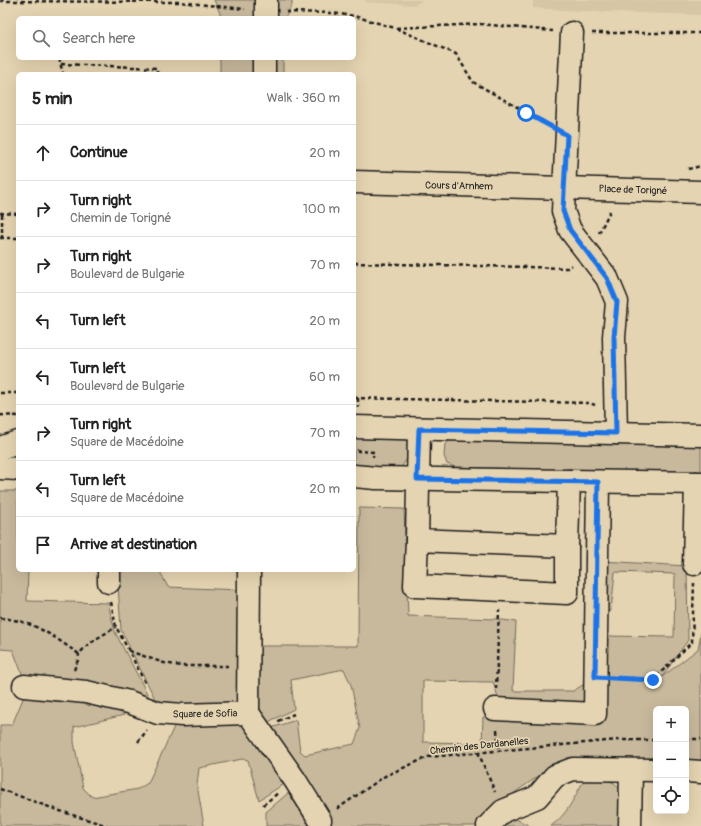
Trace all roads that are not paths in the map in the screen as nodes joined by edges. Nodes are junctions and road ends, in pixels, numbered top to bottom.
1 (572, 33) road end
2 (264, 60) edge
3 (264, 72) edge
4 (356, 182) edge
5 (564, 187) junction
6 (701, 192) edge
7 (356, 427) edge
8 (419, 429) junction
9 (616, 433) junction
10 (701, 435) edge
11 (16, 443) edge
12 (0, 448) edge
13 (0, 468) edge
14 (16, 469) edge
15 (356, 476) edge
16 (417, 479) junction
17 (569, 481) junction
18 (598, 482) junction
19 (699, 483) edge
20 (417, 540) junction
21 (567, 546) junction
22 (694, 564) road end
23 (249, 572) edge
24 (24, 686) dead end
25 (495, 709) road end
26 (248, 713) junction
27 (631, 770) junction
28 (653, 770) edge
29 (689, 771) edge
30 (701, 772) edge
31 (320, 820) road end
32 (488, 826) edge
33 (630, 826) edge

1 - 5 street
2 - 3 street
4 - 5 street, Cours d'Arnhem
5 - 6 street, Place de Torigné
5 - 9 street
7 - 8 street
8 - 9 street
8 - 16 street
9 - 10 street
11 - 12 street
13 - 14 street
15 - 16 street
16 - 17 street
16 - 20 street
17 - 18 street
17 - 21 street
18 - 19 street
18 - 25 street
19 - 22 street
20 - 21 street
20 - 21 street
23 - 26 street, Square de Sofia
24 - 26 street, Square de Sofia
26 - 31 street
27 - 28 street
27 - 32 street
27 - 33 street
29 - 30 street

